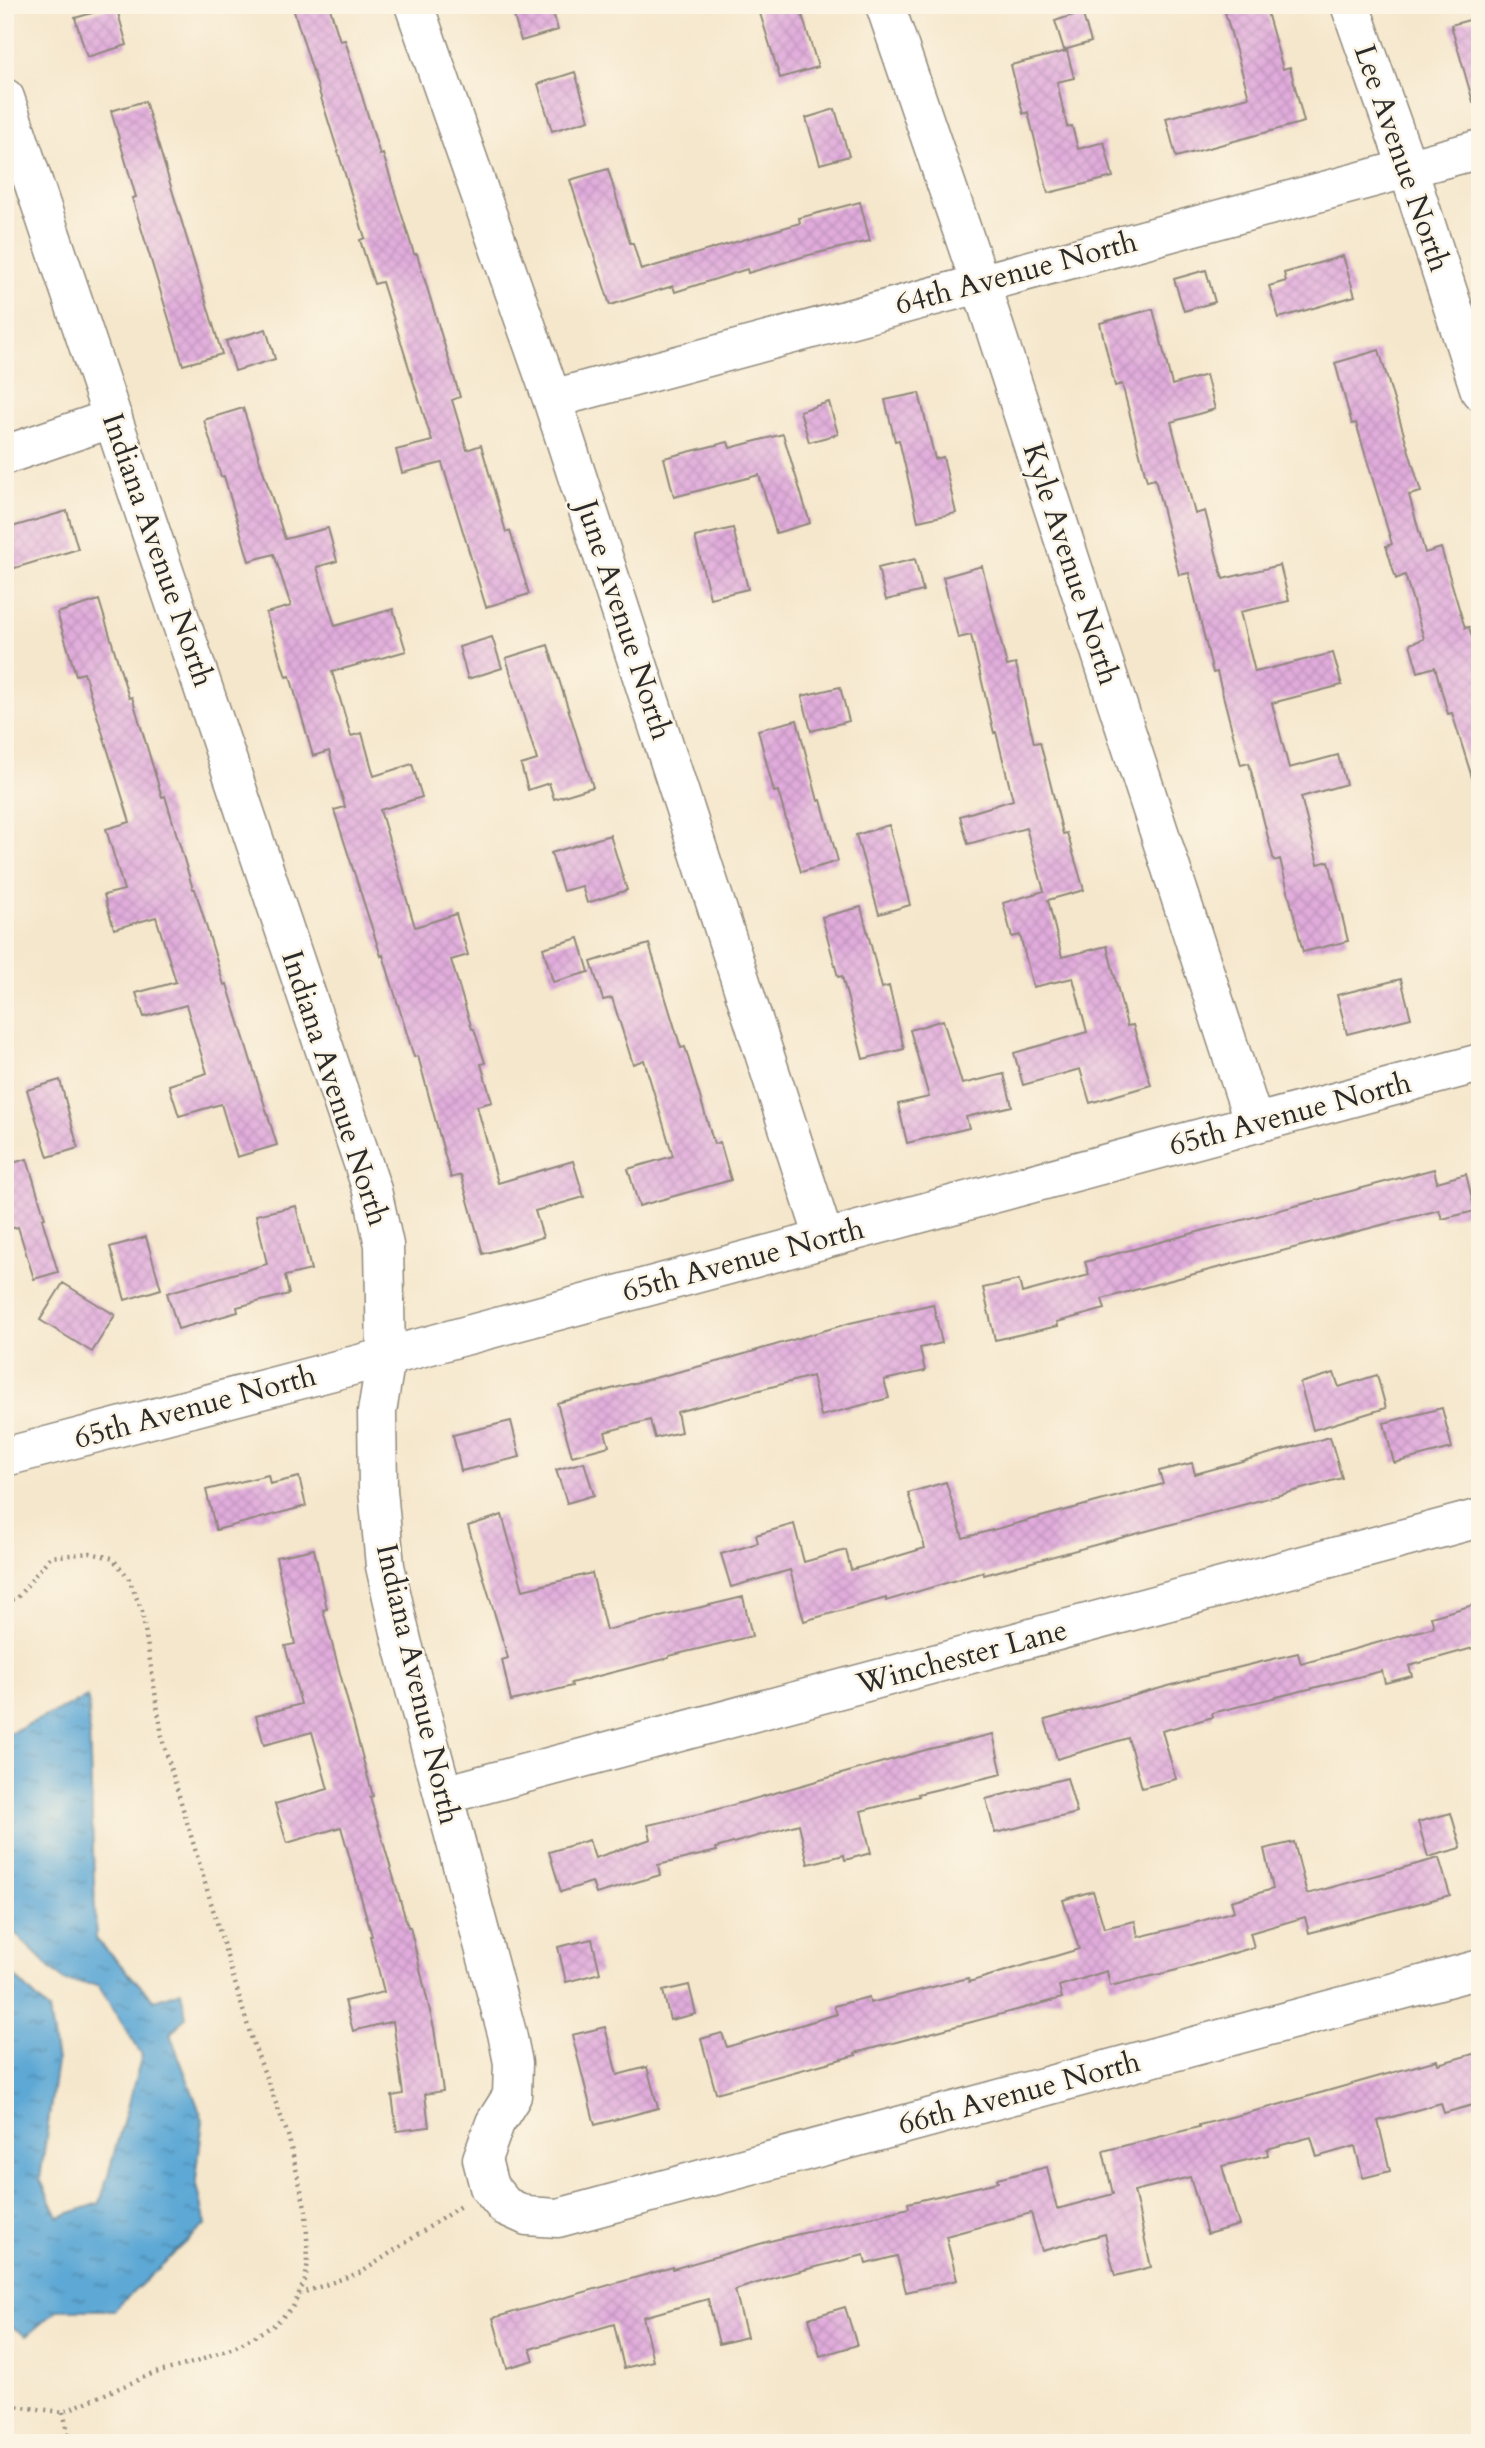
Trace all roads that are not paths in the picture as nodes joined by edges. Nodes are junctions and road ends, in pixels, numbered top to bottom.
1 (414, 5) edge
2 (885, 5) edge
3 (1350, 5) edge
4 (5, 98) edge
5 (1480, 149) edge
6 (1408, 169) junction
7 (980, 283) junction
8 (1480, 391) edge
9 (552, 398) junction
10 (113, 418) junction
11 (5, 454) edge
12 (1480, 1063) edge
13 (1254, 1123) junction
14 (824, 1238) junction
15 (386, 1357) junction
16 (5, 1457) edge
17 (1480, 1518) edge
18 (444, 1795) junction
19 (1480, 1969) edge
20 (558, 2218) joint

1 - 9 street, June Avenue North
2 - 7 street, Kyle Avenue North
3 - 6 street, Lee Avenue North
4 - 10 street, Indiana Avenue North
5 - 6 street, 64th Avenue North
6 - 7 street, 64th Avenue North
6 - 8 street, Lee Avenue North
7 - 9 street, 64th Avenue North
7 - 13 street, Kyle Avenue North
9 - 14 street, June Avenue North
10 - 11 street
10 - 15 street, Indiana Avenue North
12 - 13 street, 65th Avenue North
13 - 14 street, 65th Avenue North
14 - 15 street, 65th Avenue North
15 - 16 street, 65th Avenue North
15 - 18 street, Indiana Avenue North
17 - 18 street, Winchester Lane
18 - 20 street, Indiana Avenue North
19 - 20 street, 66th Avenue North

